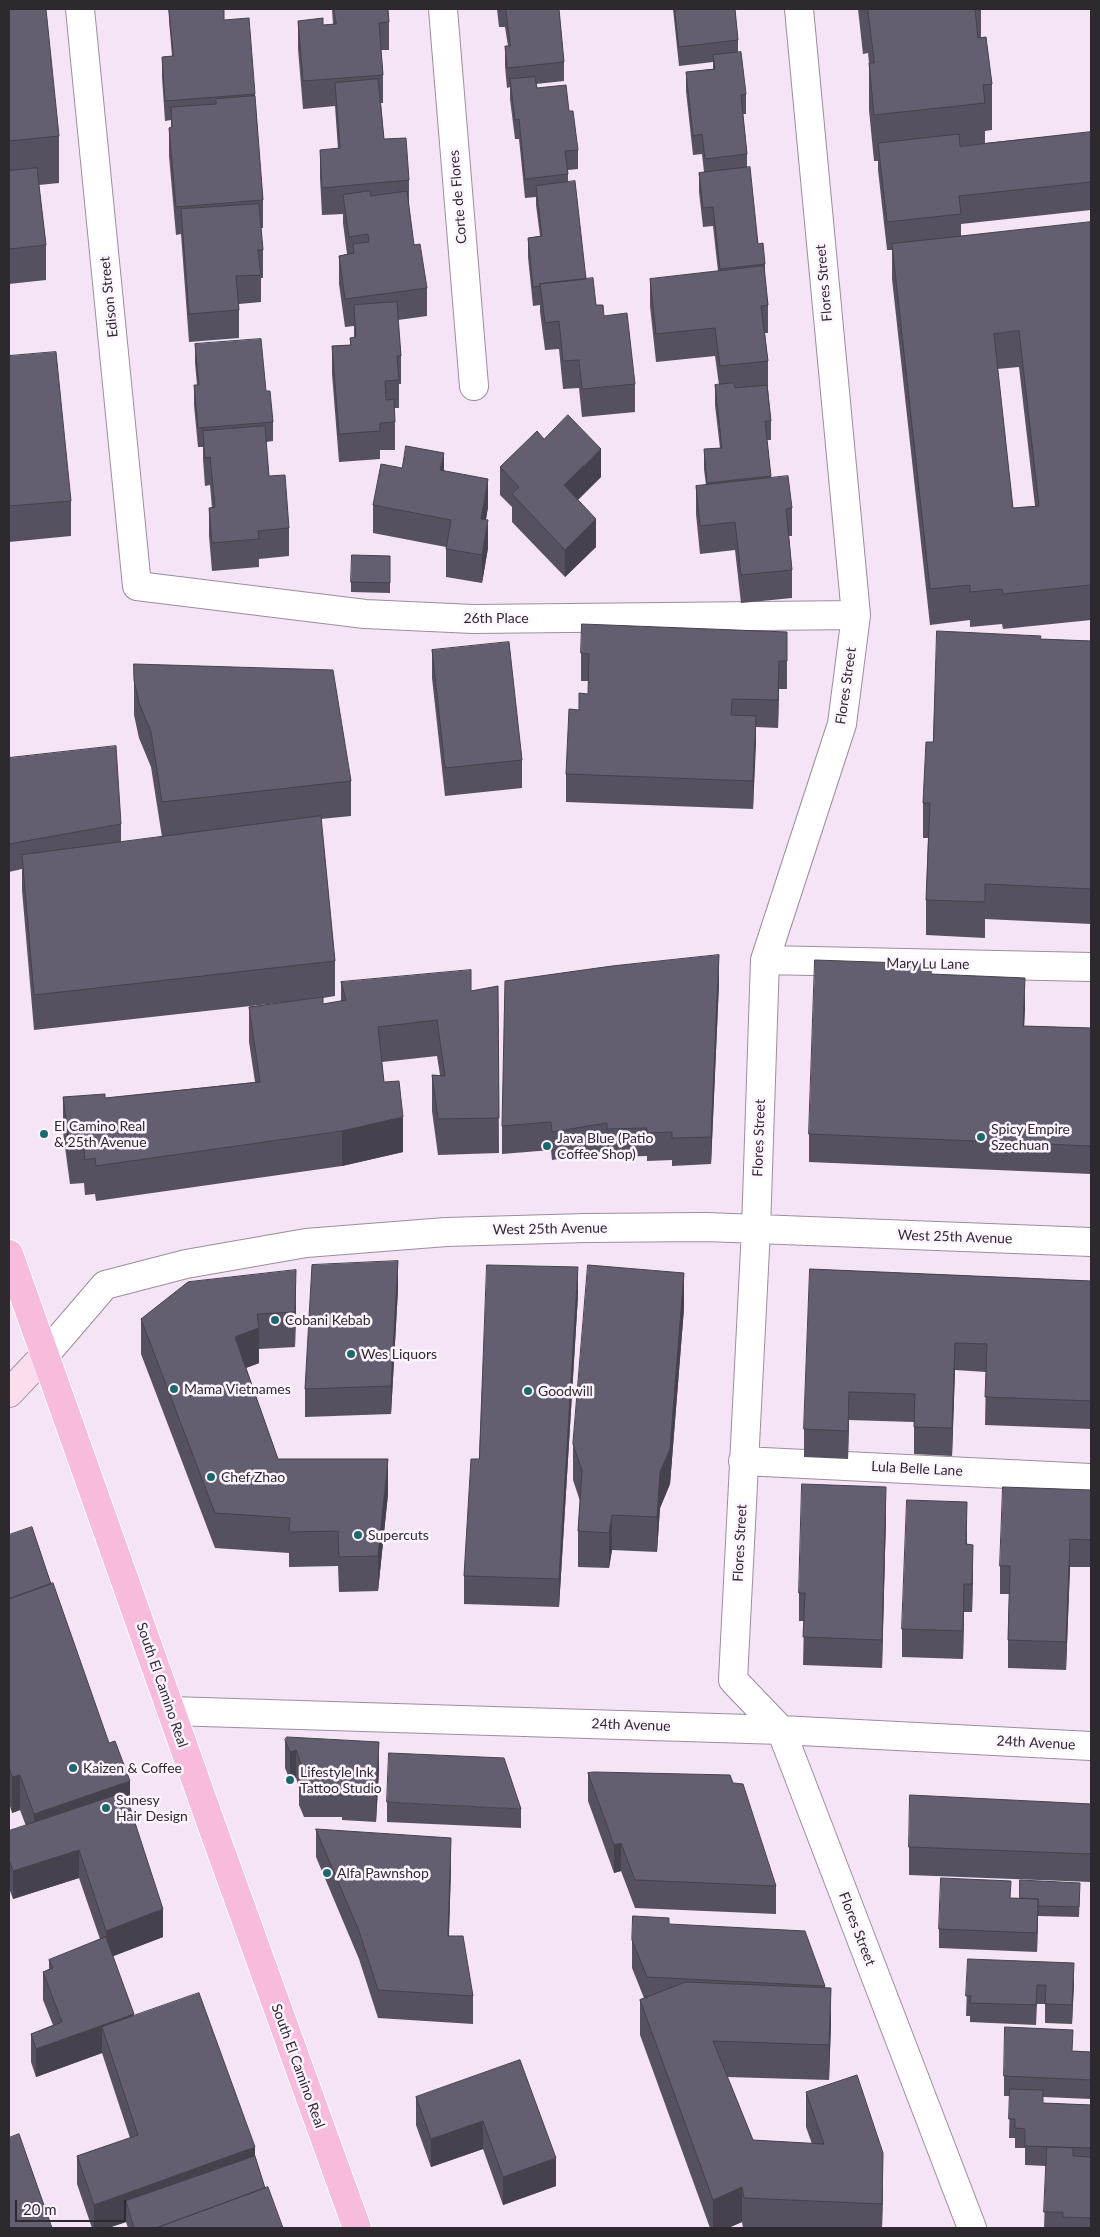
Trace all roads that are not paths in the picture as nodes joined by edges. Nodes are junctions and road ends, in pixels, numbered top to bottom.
1 (80, 9) edge
2 (443, 9) edge
3 (799, 9) edge
4 (474, 386) dead end
5 (137, 586) joint
6 (856, 616) junction
7 (765, 960) junction
8 (1091, 967) edge
9 (756, 1229) junction
10 (1091, 1242) edge
11 (9, 1254) edge
12 (45, 1355) junction
13 (9, 1393) edge
14 (743, 1460) junction
15 (1091, 1478) edge
16 (171, 1711) junction
17 (781, 1730) junction
18 (1091, 1746) edge
19 (357, 2228) edge
20 (972, 2228) edge

1 - 5 street, Edison Street
2 - 4 street, Corte de Flores
3 - 6 street, Flores Street
5 - 6 street, 26th Place
6 - 7 street, Flores Street
7 - 8 street, Mary Lu Lane
7 - 9 street, Flores Street
9 - 10 street, West 25th Avenue
9 - 12 street, West 25th Avenue
9 - 14 street, Flores Street
11 - 12 main road, South El Camino Real
12 - 13 main road
12 - 16 main road, South El Camino Real
14 - 15 street, Lula Belle Lane
14 - 17 street, Flores Street
16 - 17 street, 24th Avenue
16 - 19 main road, South El Camino Real
17 - 18 street, 24th Avenue
17 - 20 street, Flores Street

